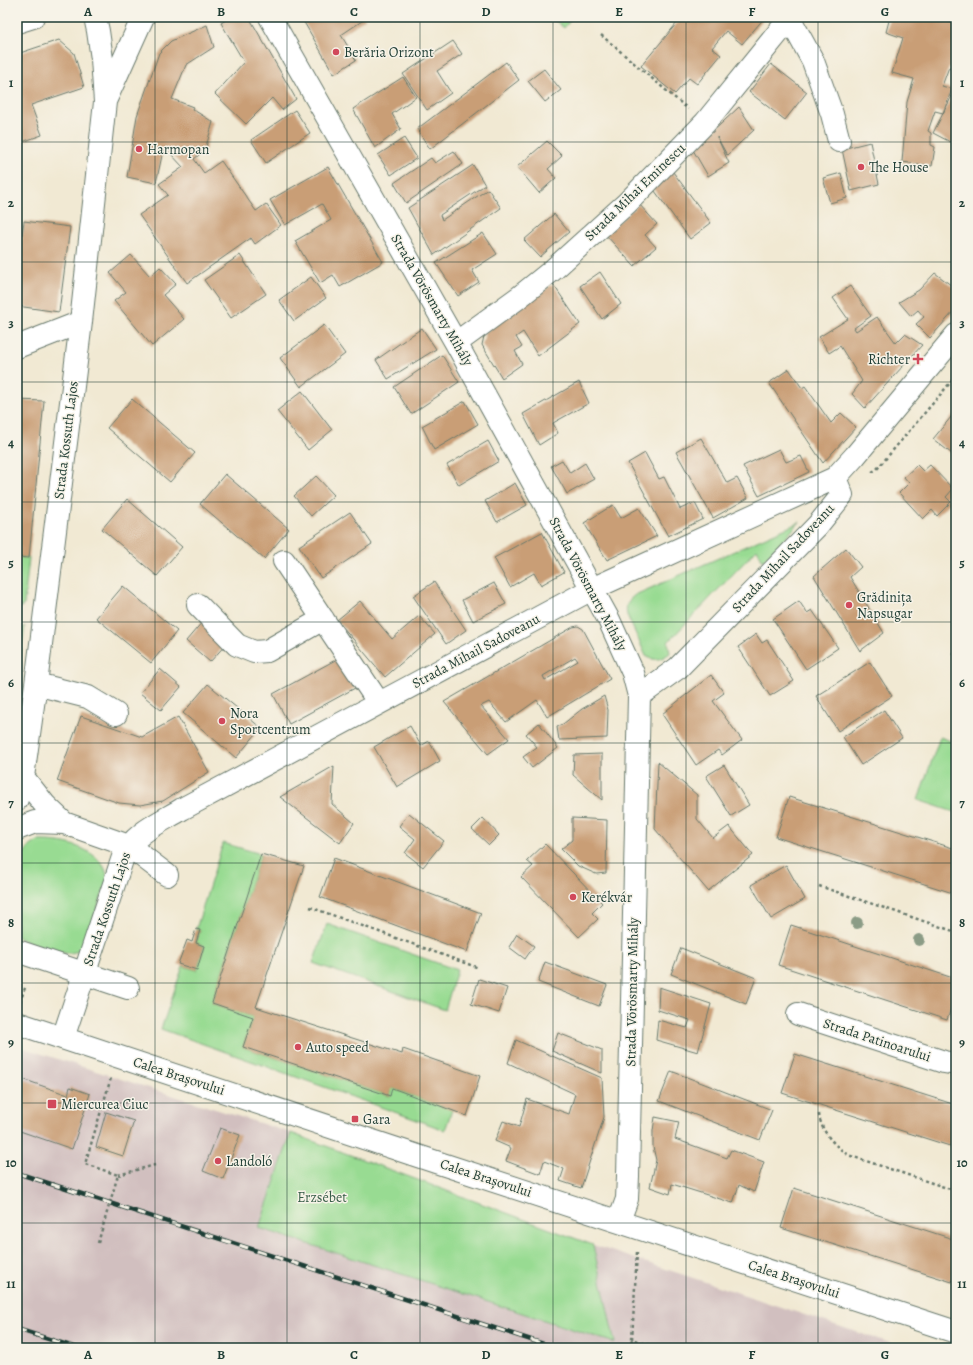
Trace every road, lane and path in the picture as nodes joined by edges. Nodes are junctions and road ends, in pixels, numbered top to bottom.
1 (33, 17) edge
2 (95, 17) edge
3 (144, 17) edge
4 (270, 17) edge
5 (790, 18) edge
6 (17, 22) edge
7 (601, 35) dead end
8 (105, 102) junction
9 (705, 123) junction
10 (839, 141) dead end
11 (81, 322) junction
12 (956, 335) edge
13 (456, 343) junction
14 (17, 347) edge
15 (835, 478) junction
16 (284, 561) dead end
17 (592, 589) junction
18 (198, 605) dead end
19 (323, 619) junction
20 (956, 652) edge
21 (952, 654) dead end
22 (36, 684) junction
23 (639, 696) junction
24 (379, 703) junction
25 (116, 714) dead end
26 (23, 776) junction
27 (17, 799) edge
28 (64, 823) junction
29 (17, 829) edge
30 (129, 846) junction
31 (167, 875) dead end
32 (819, 886) dead end
33 (310, 907) dead end
34 (956, 932) edge
35 (17, 952) edge
36 (480, 968) dead end
37 (85, 974) junction
38 (26, 985) dead end
39 (128, 988) dead end
40 (18, 1014) edge
41 (798, 1014) dead end
42 (63, 1038) junction
43 (118, 1056) junction
44 (956, 1064) edge
45 (819, 1114) dead end
46 (155, 1165) dead end
47 (118, 1175) junction
48 (956, 1191) edge
49 (629, 1224) junction
50 (98, 1243) dead end
51 (956, 1332) edge
52 (632, 1340) junction
53 (630, 1348) edge
54 (656, 1348) edge

1 - 6 street
2 - 8 street, Strada Kossuth Lajos
3 - 8 street, Strada Kossuth Lajos
4 - 13 street, Strada Vörösmarty Mihály
5 - 9 street, Strada Mihai Eminescu
5 - 10 street
7 - 9 path
8 - 11 street, Strada Kossuth Lajos
9 - 13 street, Strada Mihai Eminescu
11 - 14 street
11 - 22 street, Strada Kossuth Lajos
12 - 15 street, Strada Mihail Sadoveanu
13 - 17 street, Strada Vörösmarty Mihály
15 - 17 street, Strada Mihail Sadoveanu
15 - 23 street, Strada Mihail Sadoveanu
16 - 19 street
17 - 23 street, Strada Vörösmarty Mihály
17 - 24 street, Strada Mihail Sadoveanu
18 - 19 street
19 - 24 street
20 - 21 path
22 - 25 street
22 - 26 street, Strada Kossuth Lajos
23 - 49 street, Strada Vörösmarty Mihály
24 - 30 street, Strada Mihail Sadoveanu
26 - 27 street, Strada Kossuth Lajos
26 - 28 street, Strada Kossuth Lajos
28 - 29 street, Strada Kossuth Lajos
28 - 30 street, Strada Kossuth Lajos
30 - 31 street
30 - 37 street, Strada Kossuth Lajos
32 - 34 path
33 - 36 path
35 - 37 street
37 - 39 street
37 - 42 street, Strada Kossuth Lajos
38 - 40 path
40 - 42 street, Calea Brașovului
41 - 44 street, Strada Patinoarului
42 - 43 street, Calea Brașovului
43 - 47 path
43 - 49 street, Calea Brașovului
45 - 48 path
46 - 47 path
47 - 50 path
49 - 51 street, Calea Brașovului
49 - 52 path
52 - 53 path
52 - 54 path

